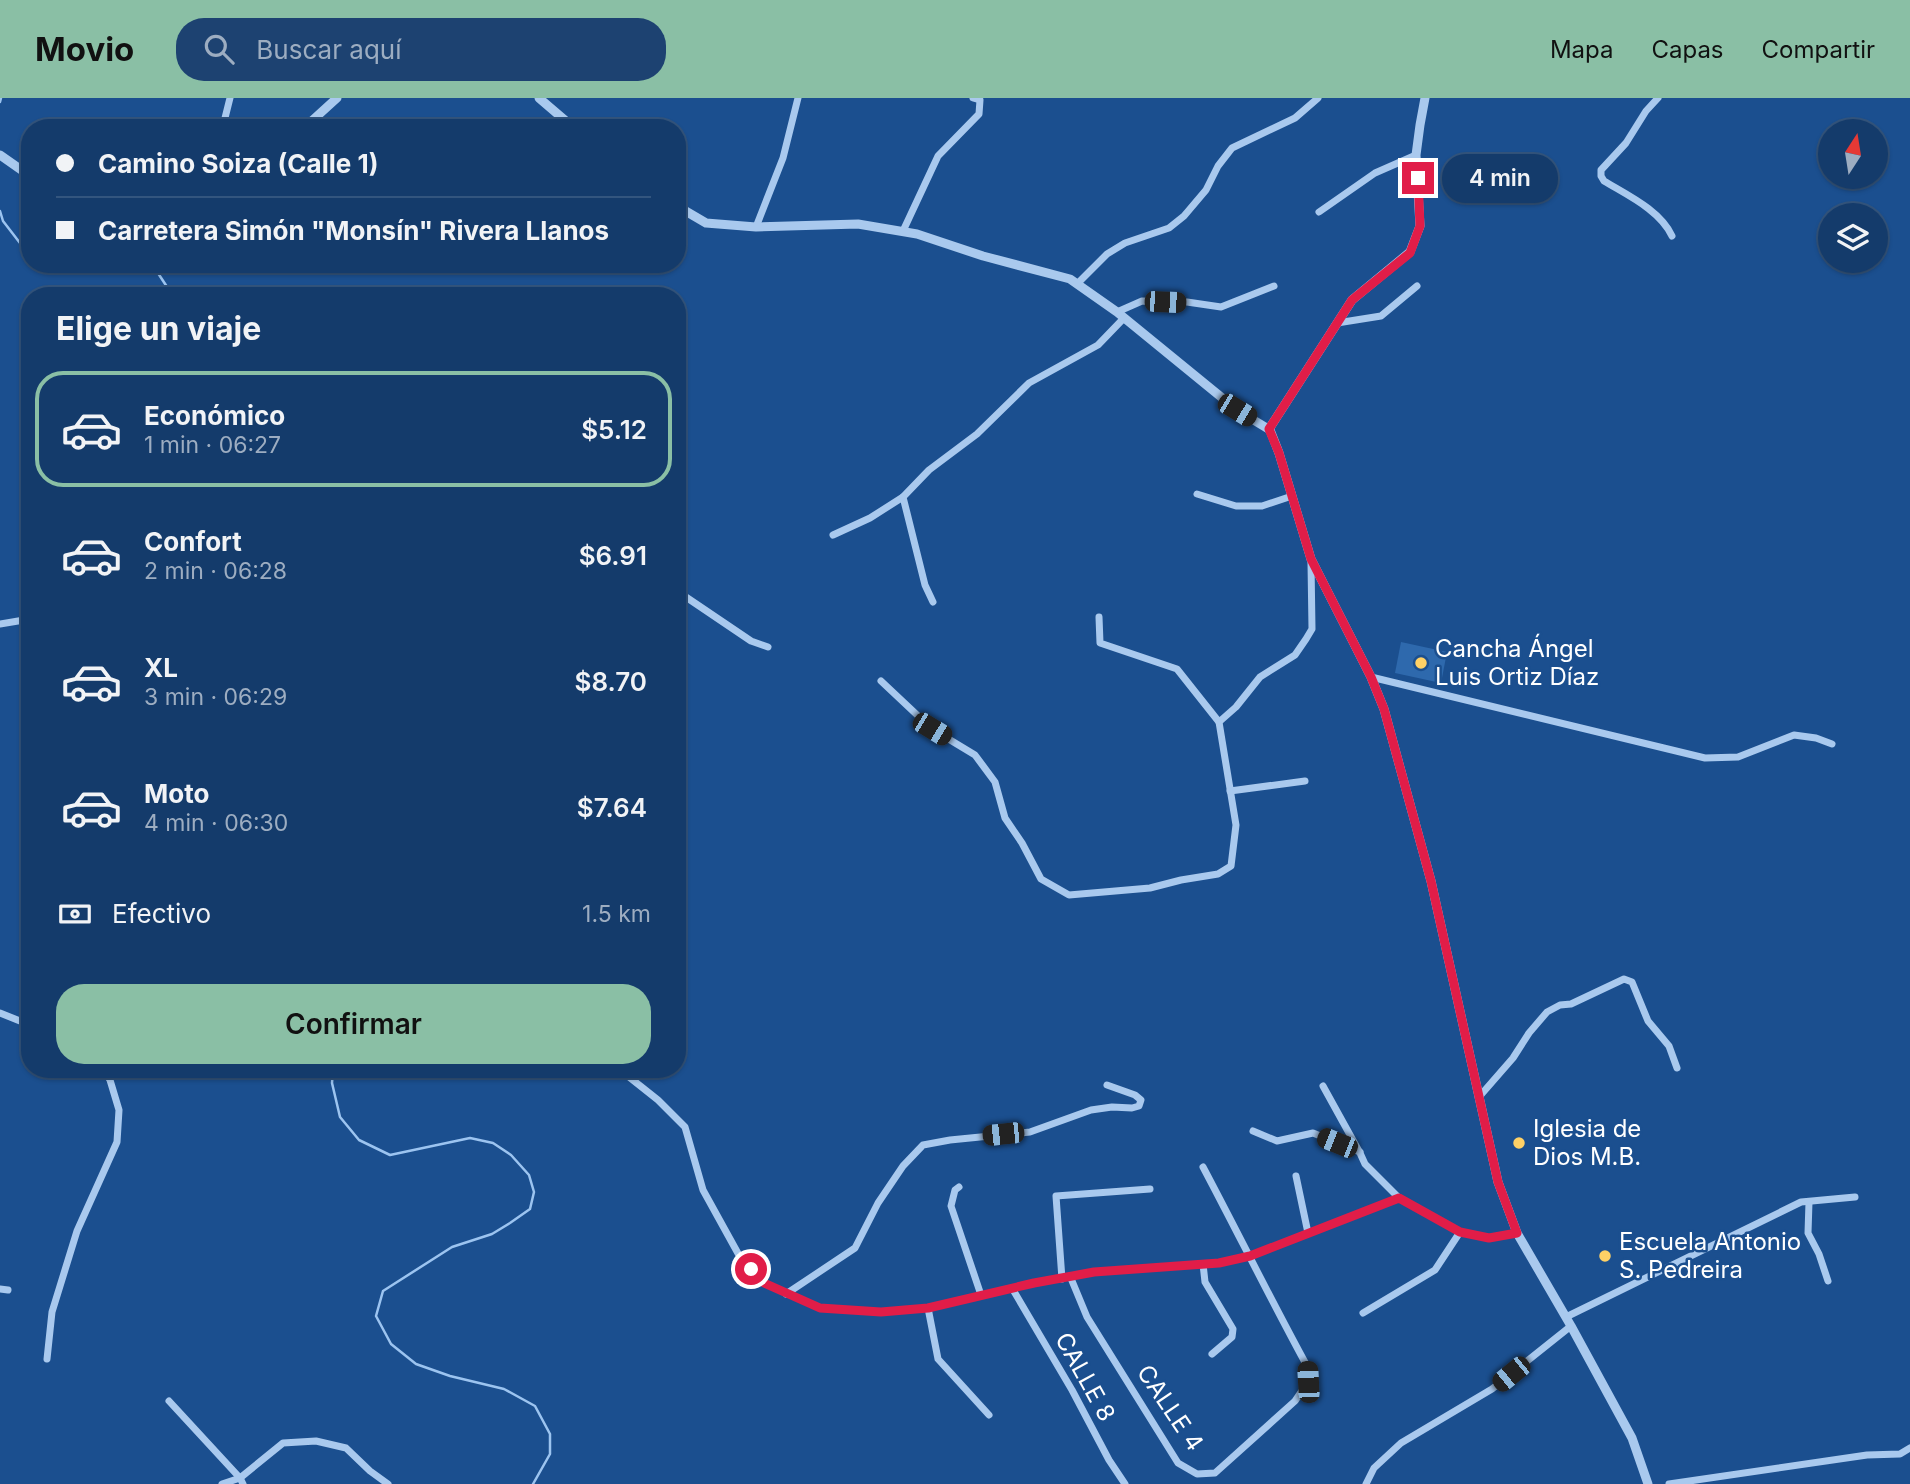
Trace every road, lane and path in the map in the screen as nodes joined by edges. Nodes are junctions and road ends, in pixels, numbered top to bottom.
1 (230, 98) edge
2 (539, 98) edge
3 (798, 98) edge
4 (973, 98) edge
5 (1318, 98) edge
6 (1425, 98) edge
7 (1658, 98) edge
8 (336, 99) edge
9 (225, 118) dead end
10 (314, 119) edge
11 (564, 119) edge
12 (0, 155) edge
13 (1416, 155) junction
14 (21, 170) edge
15 (686, 211) edge
16 (1319, 212) dead end
17 (756, 227) junction
18 (902, 232) junction
19 (1672, 236) dead end
20 (1077, 284) junction
21 (1274, 286) dead end
22 (1417, 286) dead end
23 (1121, 315) junction
24 (1337, 323) junction
25 (1269, 429) junction
26 (1197, 494) dead end
27 (1292, 496) junction
28 (903, 497) junction
29 (833, 535) dead end
30 (1311, 559) junction
31 (686, 597) edge
32 (933, 602) dead end
33 (1098, 617) dead end
34 (21, 620) edge
35 (0, 624) edge
36 (768, 647) dead end
37 (1371, 677) junction
38 (881, 681) dead end
39 (1219, 722) junction
40 (1832, 744) dead end
41 (1305, 781) dead end
42 (1230, 791) junction
43 (0, 1013) edge
44 (21, 1021) edge
45 (1677, 1068) dead end
46 (109, 1078) edge
47 (630, 1078) edge
48 (1107, 1085) dead end
49 (1324, 1086) dead end
50 (1479, 1097) junction
51 (1253, 1130) dead end
52 (1360, 1153) junction
53 (1203, 1167) dead end
54 (1296, 1176) dead end
55 (959, 1187) dead end
56 (1150, 1189) dead end
57 (1855, 1197) dead end
58 (1399, 1198) junction
59 (1809, 1202) junction
60 (1460, 1232) junction
61 (1308, 1233) junction
62 (1517, 1233) junction
63 (1250, 1256) junction
64 (1203, 1264) junction
65 (1066, 1278) junction
66 (1828, 1281) dead end
67 (1012, 1288) junction
68 (786, 1294) junction
69 (981, 1296) junction
70 (928, 1308) junction
71 (1363, 1313) dead end
72 (1568, 1322) junction
73 (1212, 1354) dead end
74 (47, 1359) dead end
75 (169, 1401) dead end
76 (989, 1415) dead end
77 (1910, 1448) edge
78 (242, 1481) edge
79 (222, 1484) edge
80 (388, 1484) edge
81 (1125, 1484) edge
82 (1366, 1484) edge
83 (1648, 1484) edge
84 (1669, 1484) edge

1 - 9 street
2 - 11 street
3 - 17 street
4 - 18 street
5 - 20 street
6 - 13 street
7 - 19 street
8 - 10 street
12 - 14 street
13 - 16 street
13 - 24 street
15 - 17 street
17 - 18 street
18 - 20 street
20 - 23 street
21 - 23 street
22 - 24 street
23 - 25 street
23 - 28 street
24 - 25 street
25 - 27 street
26 - 27 street
27 - 30 street
28 - 29 street
28 - 32 street
30 - 37 street
30 - 39 street
31 - 36 street
33 - 39 street
34 - 35 street
37 - 40 street
37 - 50 street
38 - 42 street
39 - 42 street
41 - 42 street
43 - 44 street
45 - 50 street
46 - 74 street
47 - 68 street
48 - 68 street
49 - 52 street
50 - 62 street
51 - 52 street
52 - 58 street
53 - 63 street, CALLE 4
54 - 61 street
55 - 69 street
56 - 65 street, CALLE 4
57 - 59 street
58 - 60 street
58 - 61 street
59 - 66 street
59 - 72 street
60 - 62 street
60 - 71 street
61 - 63 street
62 - 72 street
63 - 64 street
63 - 65 street, CALLE 4
64 - 65 street
64 - 73 street
65 - 67 street
67 - 69 street
67 - 81 street, CALLE 8
68 - 70 street
69 - 70 street
70 - 76 street
72 - 82 street
72 - 83 street
75 - 78 street
77 - 84 street
78 - 79 street
78 - 80 street

